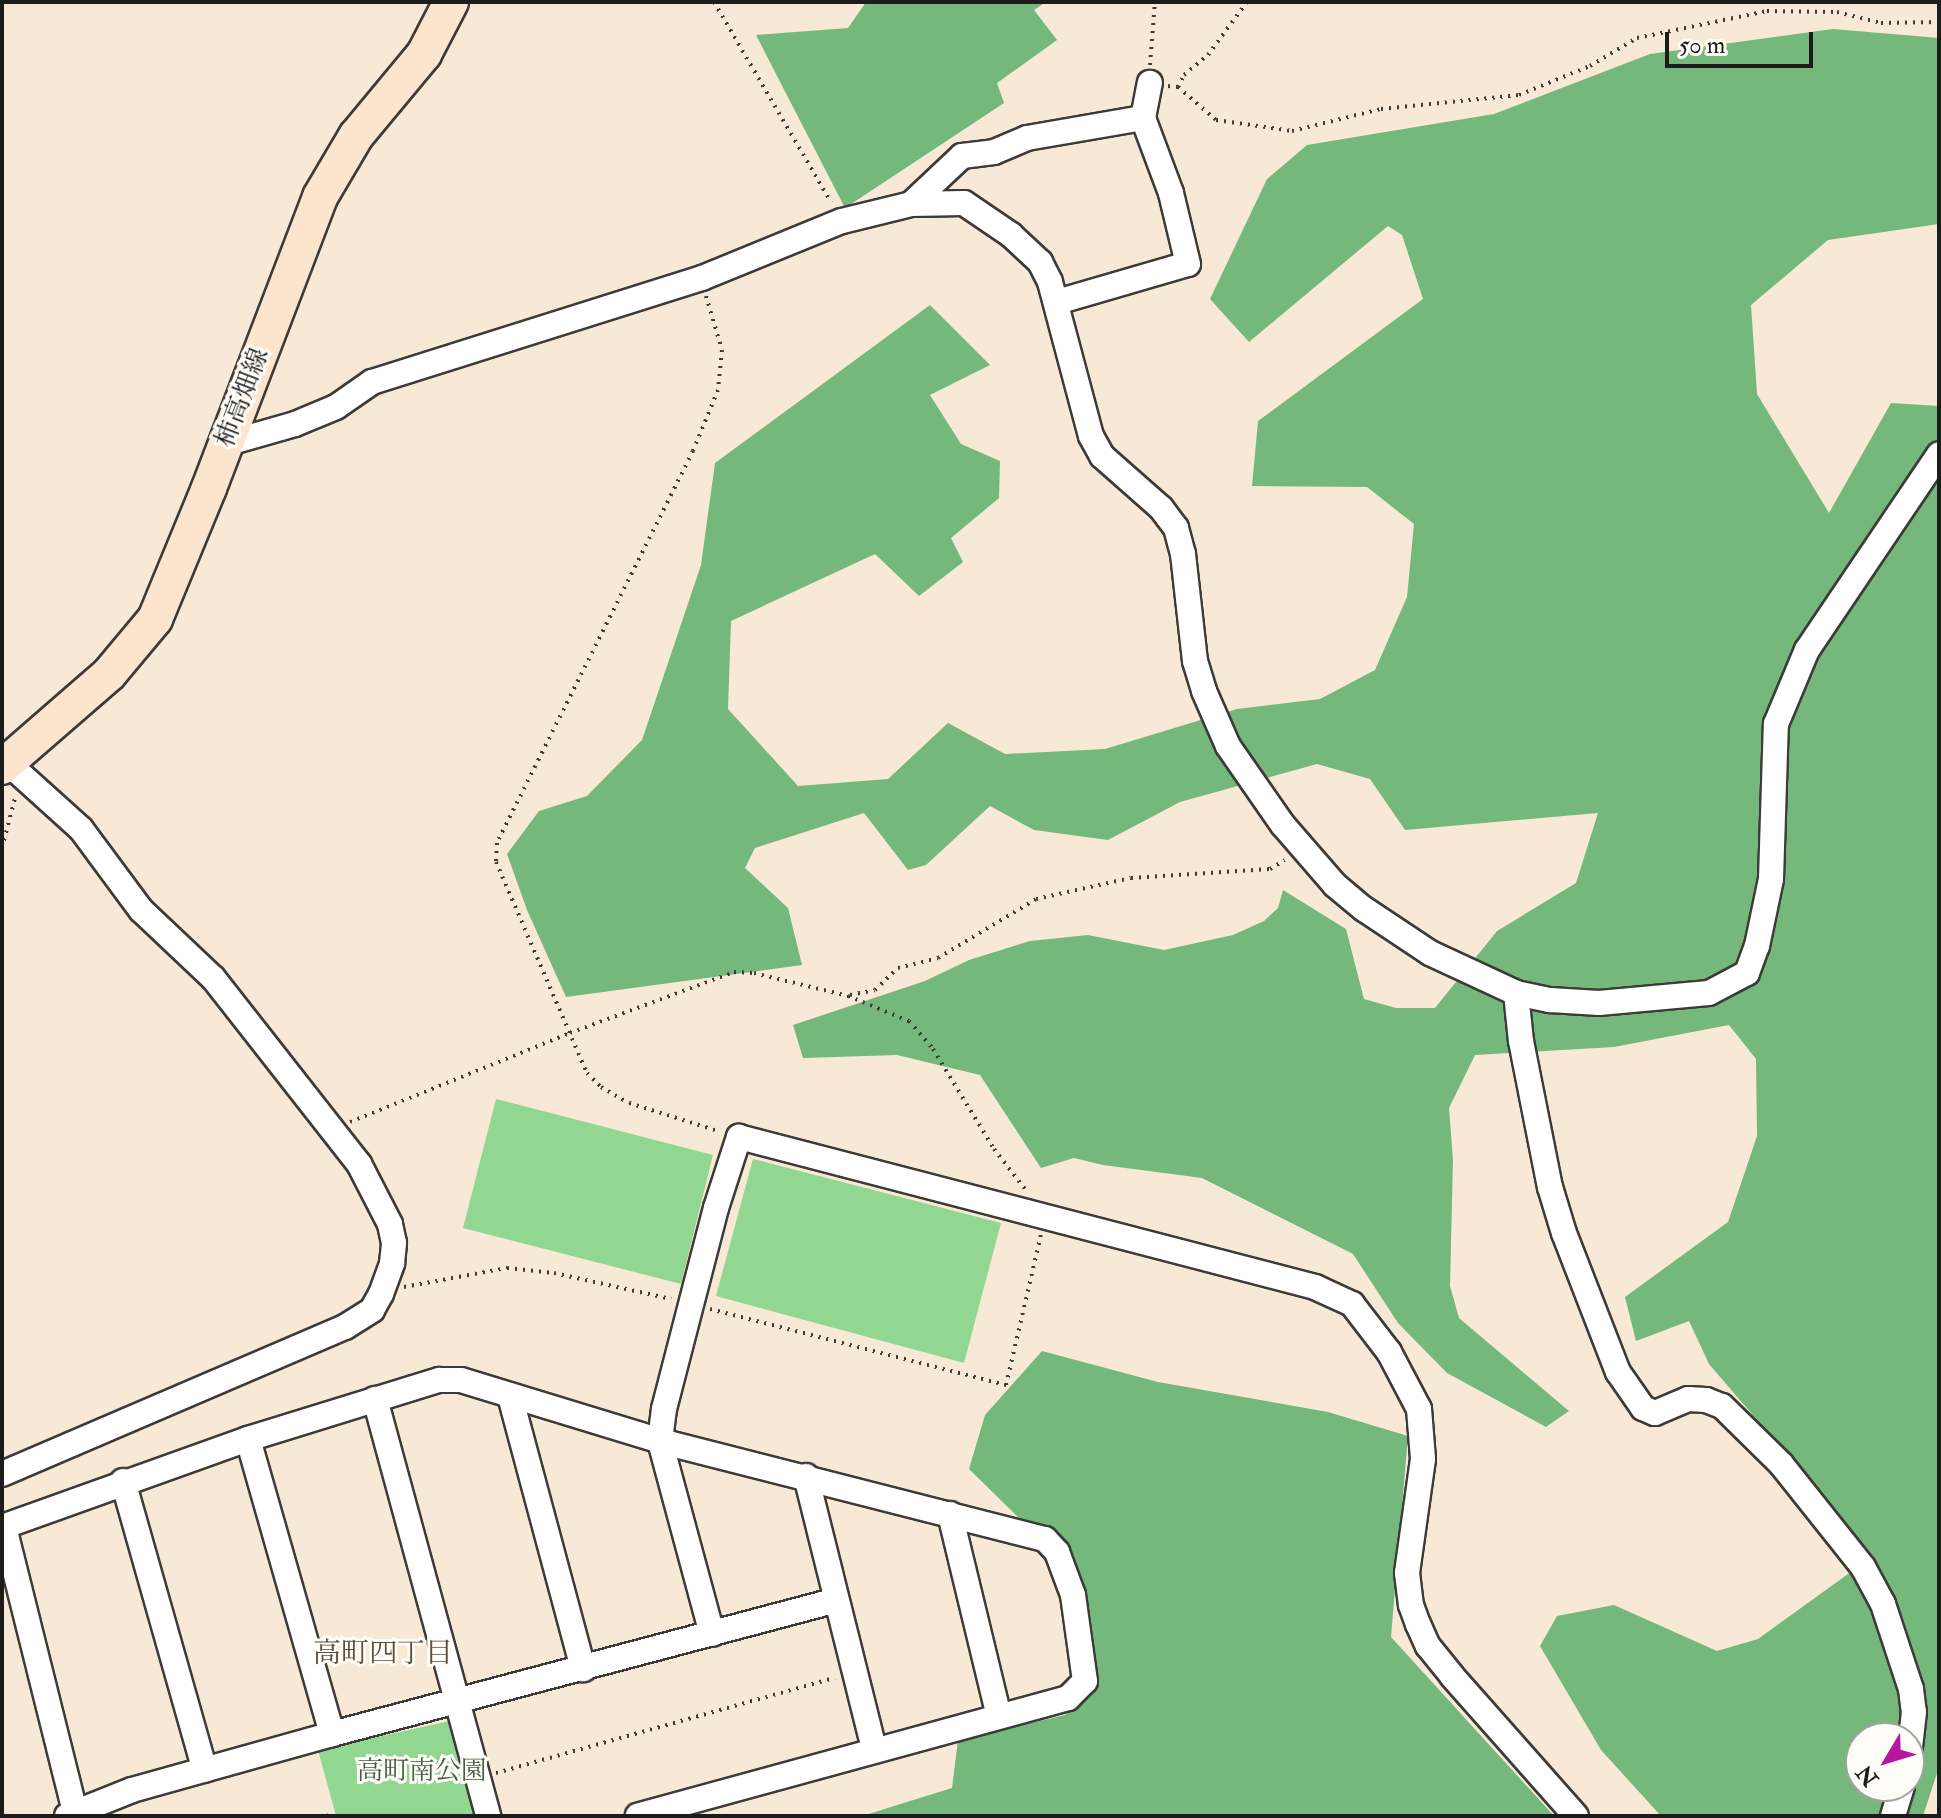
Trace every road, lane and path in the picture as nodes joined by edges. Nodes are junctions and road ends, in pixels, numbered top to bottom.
1 (451, 2) edge
2 (714, 2) edge
3 (1155, 2) edge
4 (1247, 2) edge
5 (1939, 22) edge
6 (1150, 83) junction
7 (1178, 87) junction
8 (1143, 118) junction
9 (911, 204) junction
10 (842, 221) junction
11 (702, 278) junction
12 (1057, 302) junction
13 (225, 444) junction
14 (1939, 454) edge
15 (12, 769) edge
16 (2, 848) edge
17 (1304, 850) junction
18 (1516, 993) junction
19 (848, 996) junction
20 (570, 1033) junction
21 (333, 1129) junction
22 (739, 1137) junction
23 (1046, 1217) junction
24 (387, 1281) junction
25 (692, 1304) junction
26 (510, 1396) junction
27 (375, 1399) junction
28 (248, 1439) junction
29 (660, 1441) junction
30 (2, 1474) edge
31 (806, 1476) junction
32 (123, 1481) junction
33 (950, 1514) junction
34 (3, 1527) edge
35 (837, 1600) junction
36 (712, 1634) junction
37 (583, 1669) junction
38 (855, 1673) junction
39 (460, 1703) junction
40 (999, 1716) junction
41 (1913, 1722) edge
42 (332, 1734) junction
43 (874, 1749) junction
44 (205, 1770) junction
45 (479, 1778) junction
46 (72, 1815) edge
47 (488, 1816) edge
48 (638, 1816) edge
49 (1576, 1816) edge

1 - 13 main road, 柿高畑線
2 - 10 path
3 - 6 path
4 - 7 path
5 - 7 path
6 - 7 path
6 - 8 street
8 - 9 street
8 - 12 street
9 - 10 street
9 - 12 street
10 - 11 street
11 - 13 street
11 - 20 path
12 - 17 street
13 - 15 main road, 柿高畑線
14 - 18 street
15 - 16 path
15 - 21 street
17 - 18 street
17 - 19 path
18 - 41 street
19 - 20 path
19 - 23 path
20 - 21 path
20 - 22 path
21 - 24 street
22 - 23 street
22 - 25 street
23 - 25 path
23 - 49 street
24 - 25 path
24 - 30 street
25 - 29 street
26 - 27 street
26 - 29 street
26 - 37 street
27 - 28 street
27 - 39 street
28 - 32 street
28 - 42 street
29 - 31 street
29 - 36 street
31 - 33 street
31 - 35 street
32 - 34 street
32 - 44 street
33 - 40 street
33 - 40 street
34 - 46 street
35 - 36 street
35 - 38 street
36 - 37 street
37 - 39 street
38 - 43 street
38 - 45 path
39 - 42 street
39 - 45 street
40 - 43 street
42 - 44 street
43 - 48 street
44 - 46 street
45 - 47 street

